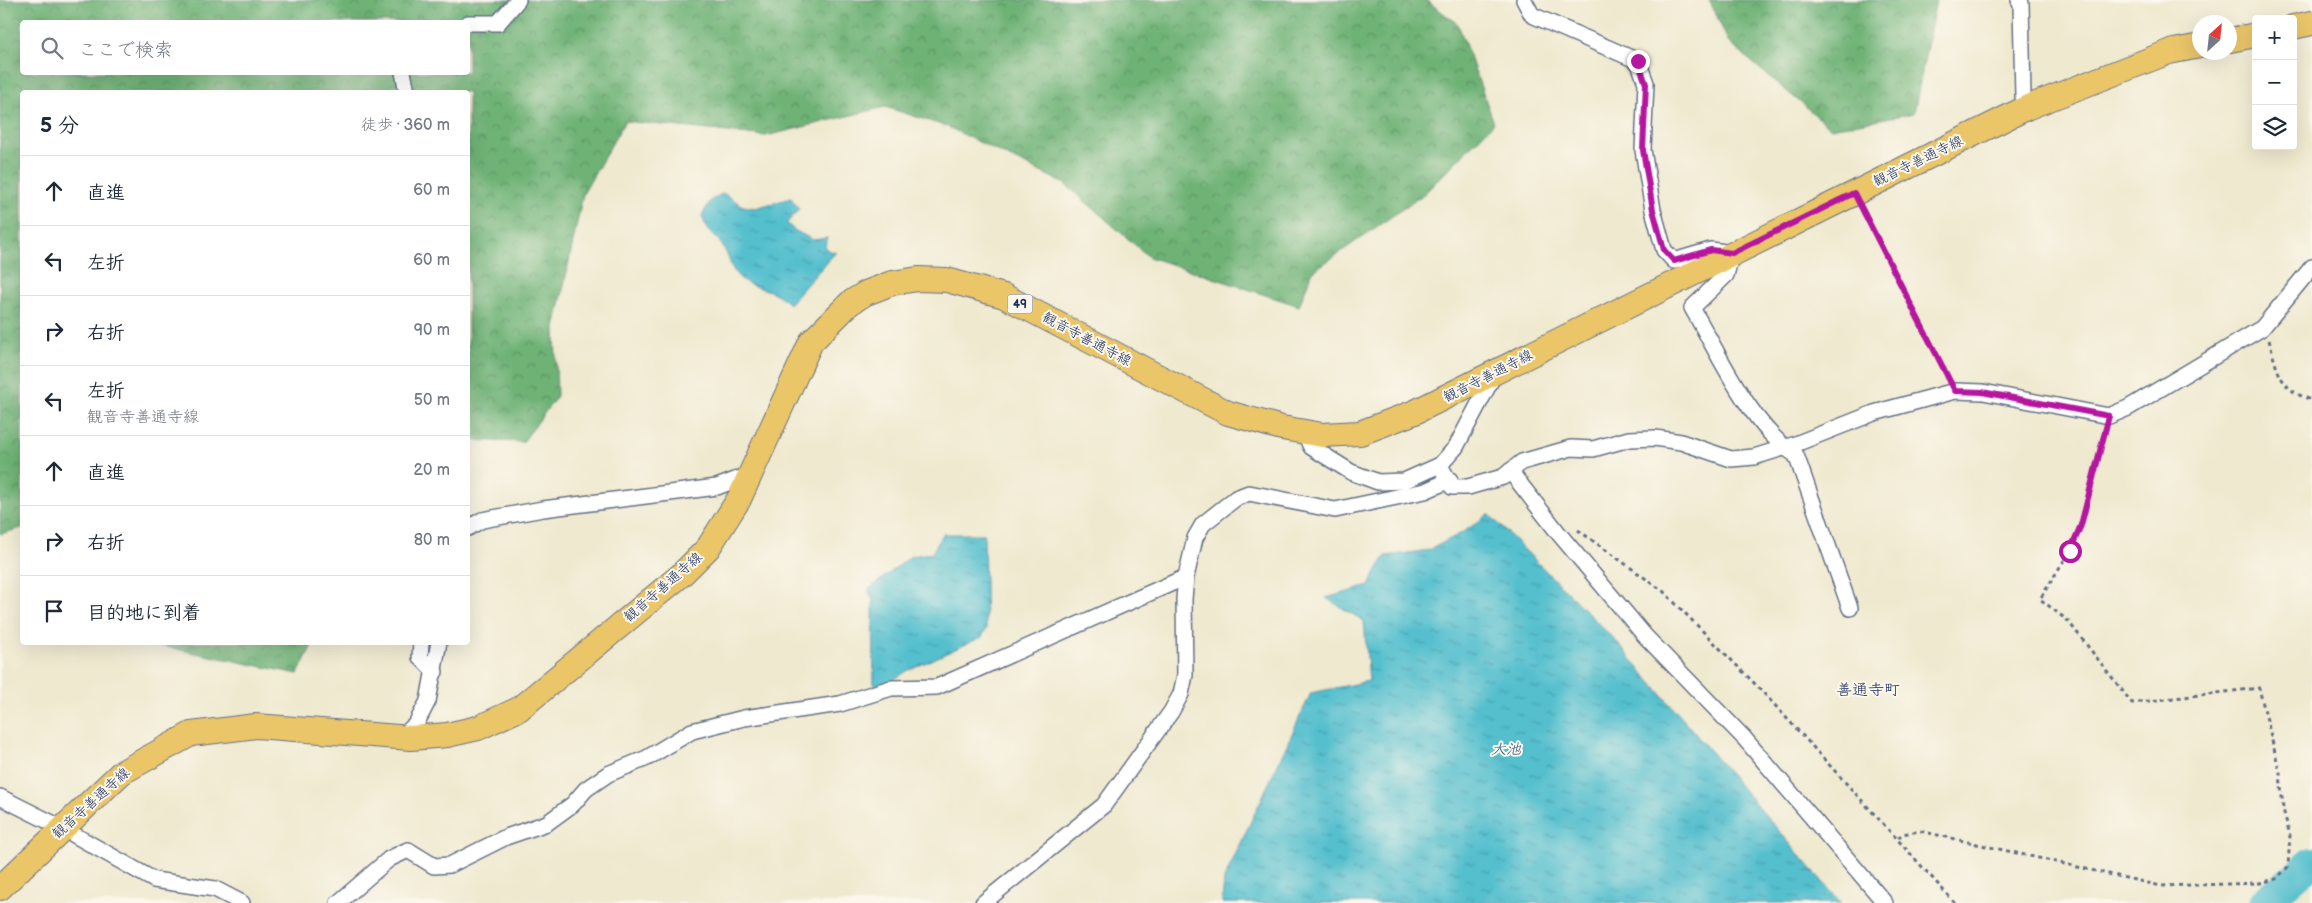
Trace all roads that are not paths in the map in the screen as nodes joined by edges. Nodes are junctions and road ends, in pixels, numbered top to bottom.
1 (518, 0) edge
2 (1524, 0) edge
3 (2019, 0) edge
4 (470, 23) edge
5 (2312, 23) edge
6 (2297, 26) edge
7 (2252, 36) edge
8 (2237, 39) edge
9 (2192, 48) edge
10 (404, 75) edge
11 (407, 90) edge
12 (2026, 108) junction
13 (1732, 253) junction
14 (2312, 267) edge
15 (1495, 373) junction
16 (1304, 432) junction
17 (1784, 448) junction
18 (1440, 464) junction
19 (1510, 471) junction
20 (751, 474) junction
21 (1450, 480) junction
22 (470, 527) edge
23 (1186, 577) junction
24 (1850, 608) dead end
25 (421, 645) edge
26 (439, 645) edge
27 (435, 672) junction
28 (401, 737) junction
29 (0, 796) edge
30 (62, 828) junction
31 (0, 888) edge
32 (242, 903) edge
33 (338, 903) edge
34 (983, 903) edge
35 (1885, 903) edge

1 - 4 street
2 - 13 street
3 - 12 street
5 - 6 main road
7 - 8 main road
9 - 12 main road, 観音寺善通寺線 / 49
10 - 11 street
12 - 13 main road, 観音寺善通寺線 / 49
13 - 15 main road, 観音寺善通寺線 / 49
13 - 17 street
14 - 17 street
15 - 16 main road, 観音寺善通寺線 / 49
15 - 18 street
16 - 18 street
16 - 20 main road, 観音寺善通寺線 / 49
17 - 19 street
17 - 24 street
18 - 21 street
19 - 21 street
19 - 35 street
20 - 22 street
20 - 28 main road, 観音寺善通寺線 / 49
21 - 23 street
23 - 33 street
23 - 34 street
25 - 27 street
26 - 27 street
27 - 28 street
28 - 30 main road, 観音寺善通寺線 / 49
29 - 30 street
30 - 31 main road, 観音寺善通寺線 / 49
30 - 32 street

